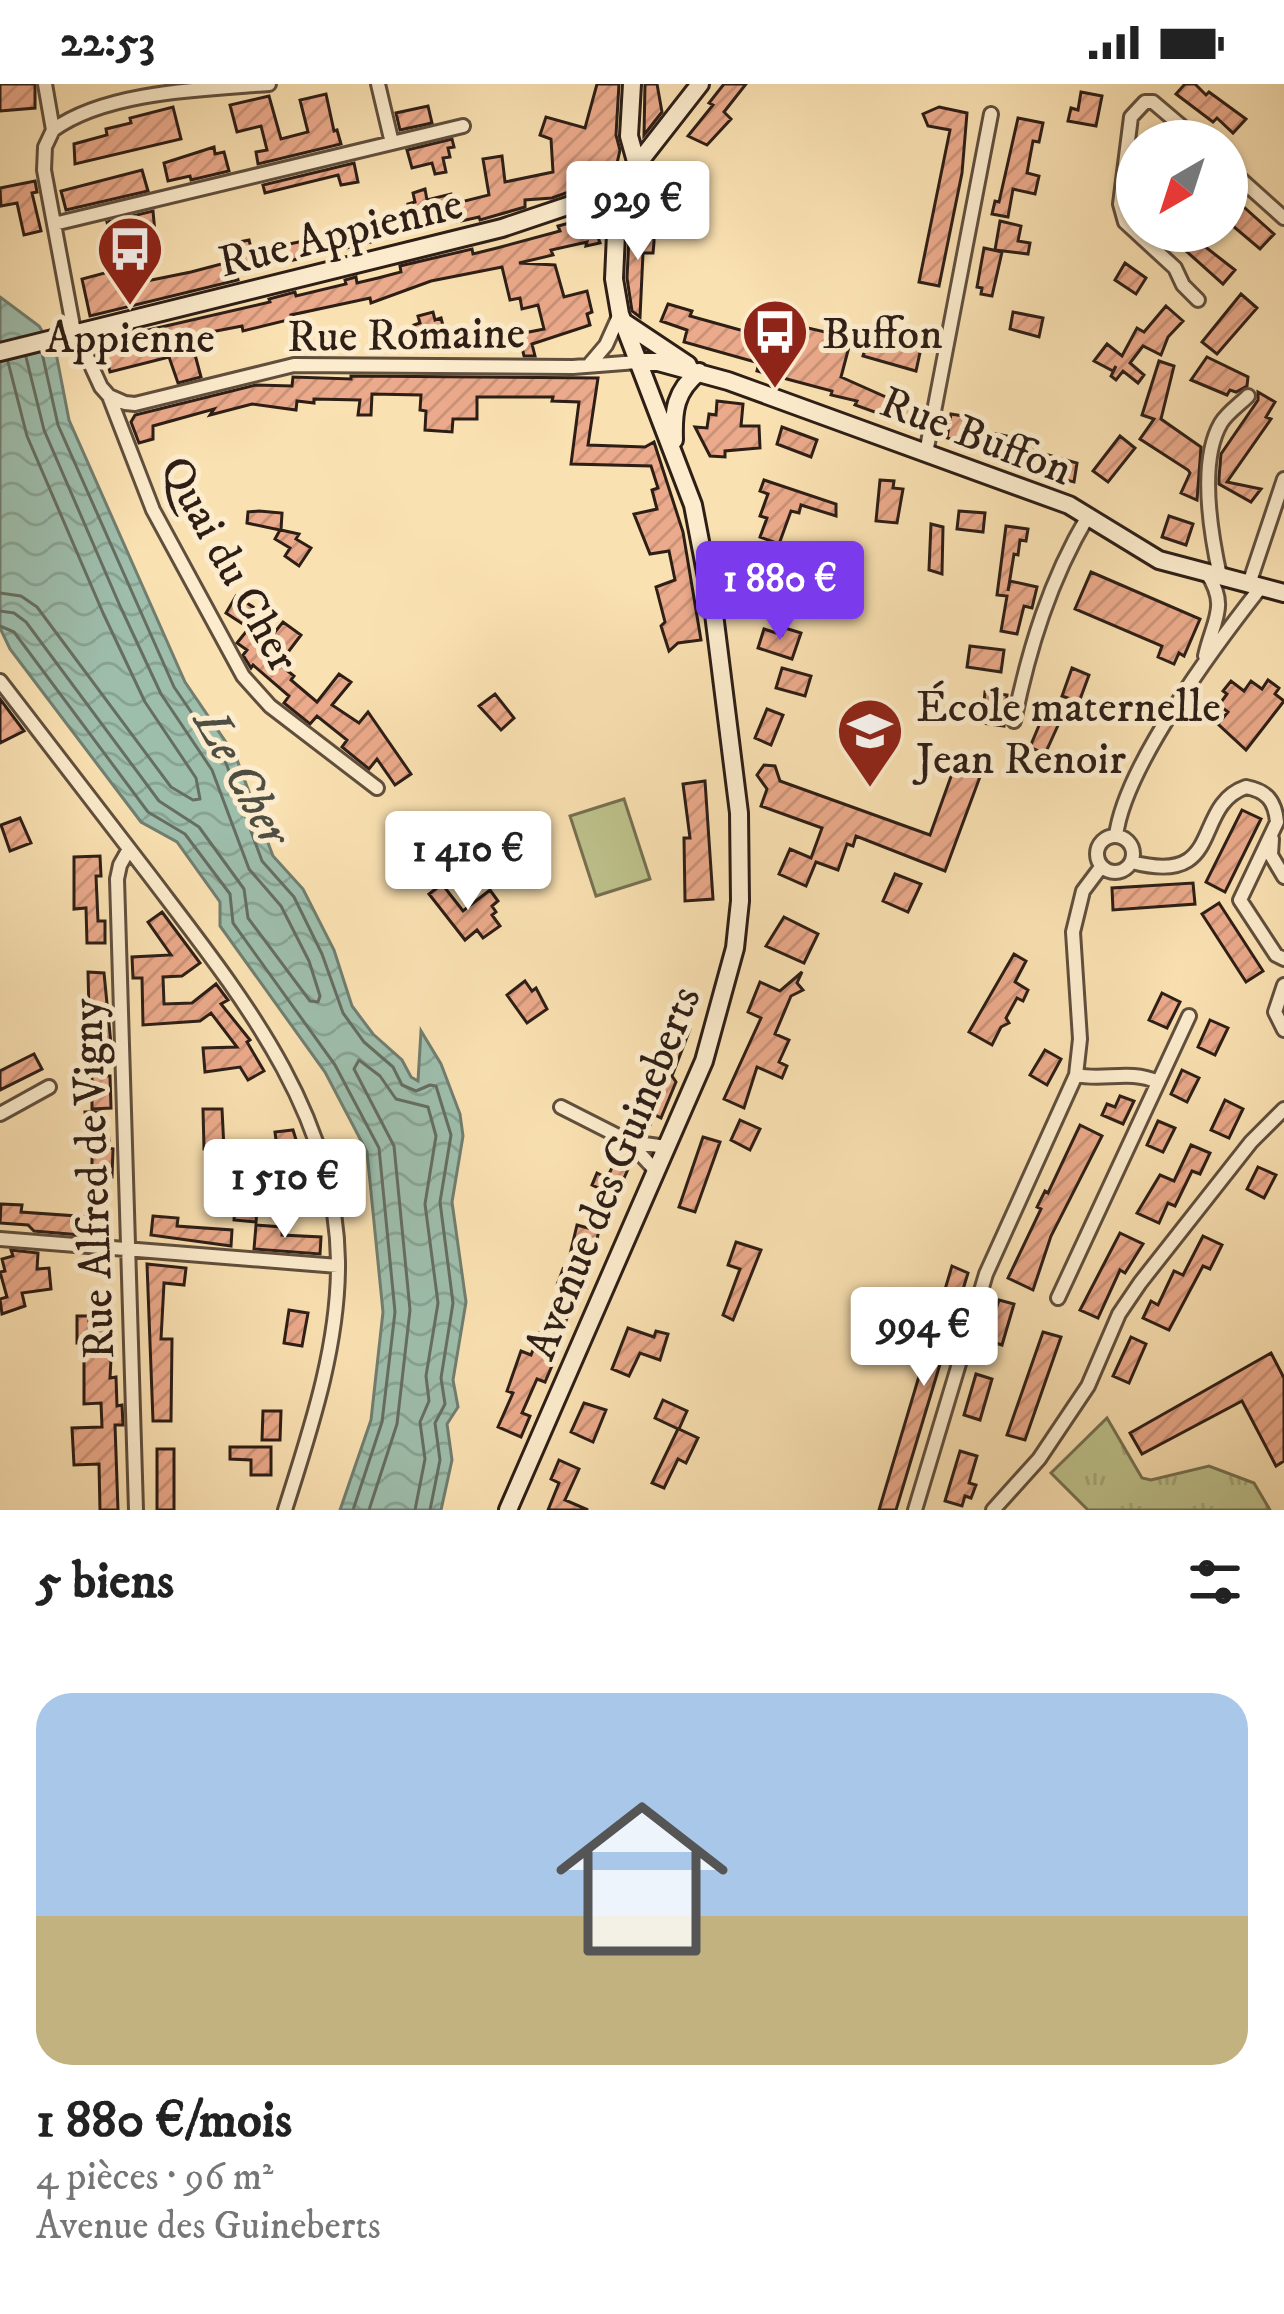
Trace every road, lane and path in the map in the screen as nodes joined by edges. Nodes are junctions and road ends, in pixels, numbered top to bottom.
1 (45, 84) edge
2 (269, 84) edge
3 (378, 84) edge
4 (632, 84) edge
5 (700, 84) edge
6 (991, 114) dead end
7 (1131, 120) edge
8 (1174, 120) edge
9 (463, 126) dead end
10 (53, 130) junction
11 (392, 142) junction
12 (637, 165) junction
13 (1248, 185) edge
14 (618, 189) junction
15 (1284, 218) edge
16 (54, 224) junction
17 (1158, 252) edge
18 (1198, 300) dead end
19 (621, 317) junction
20 (76, 333) junction
21 (0, 352) edge
22 (637, 362) junction
23 (588, 365) junction
24 (699, 372) junction
25 (109, 396) junction
26 (1248, 396) dead end
27 (674, 453) junction
28 (926, 453) junction
29 (1284, 479) edge
30 (1088, 516) junction
31 (1213, 575) junction
32 (1255, 585) junction
33 (1284, 593) edge
34 (1203, 663) junction
35 (0, 681) edge
36 (1014, 721) dead end
37 (377, 788) dead end
38 (1116, 836) junction
39 (1272, 838) junction
40 (129, 849) junction
41 (1132, 862) junction
42 (1101, 867) junction
43 (1284, 877) edge
44 (1280, 957) edge
45 (1284, 981) edge
46 (1189, 1016) dead end
47 (1284, 1030) edge
48 (1076, 1076) junction
49 (1157, 1082) junction
50 (50, 1087) dead end
51 (561, 1107) dead end
52 (1284, 1109) edge
53 (0, 1114) edge
54 (630, 1142) junction
55 (666, 1147) junction
56 (656, 1171) junction
57 (0, 1239) edge
58 (130, 1249) junction
59 (338, 1266) junction
60 (1058, 1298) dead end
61 (136, 1510) edge
62 (285, 1510) edge
63 (508, 1510) edge
64 (916, 1510) edge
65 (993, 1510) edge

1 - 10 street
2 - 10 street
3 - 11 street
4 - 12 main road
5 - 12 main road
6 - 28 street
7 - 8 street
9 - 11 street
10 - 16 street
11 - 16 street
12 - 14 main road
13 - 15 street
14 - 19 main road, Avenue des Guineberts
14 - 20 main road, Rue Appienne
16 - 20 street
17 - 18 street
19 - 22 main road, Avenue des Guineberts
19 - 23 street
19 - 24 main road
20 - 21 main road, Rue Appienne
20 - 25 street
22 - 23 street, Rue Romaine
22 - 24 main road, Rue Buffon
22 - 27 main road, Avenue des Guineberts
23 - 25 street, Rue Romaine
24 - 27 main road
24 - 28 main road, Rue Buffon
25 - 37 street, Quai du Cher
26 - 31 street
27 - 55 main road, Avenue des Guineberts
28 - 30 main road, Rue Buffon
29 - 32 street
30 - 31 main road, Rue Buffon
30 - 36 street
31 - 32 main road, Rue Buffon
31 - 34 street
32 - 33 main road, Rue Buffon
32 - 34 street
34 - 38 street
35 - 40 street
38 - 41 street
38 - 42 street
39 - 41 street
39 - 43 street
39 - 44 street
40 - 58 street, Rue Alfred de Vigny
40 - 59 street
41 - 42 street
42 - 48 street
44 - 45 street
45 - 47 street
46 - 49 street
48 - 49 street
48 - 64 street
49 - 60 street
50 - 53 street
51 - 54 street
52 - 65 street
54 - 55 street
54 - 56 street
55 - 56 main road, Avenue des Guineberts
56 - 63 main road, Avenue des Guineberts
57 - 58 street
58 - 59 street
58 - 61 street, Rue Alfred de Vigny
59 - 62 street

